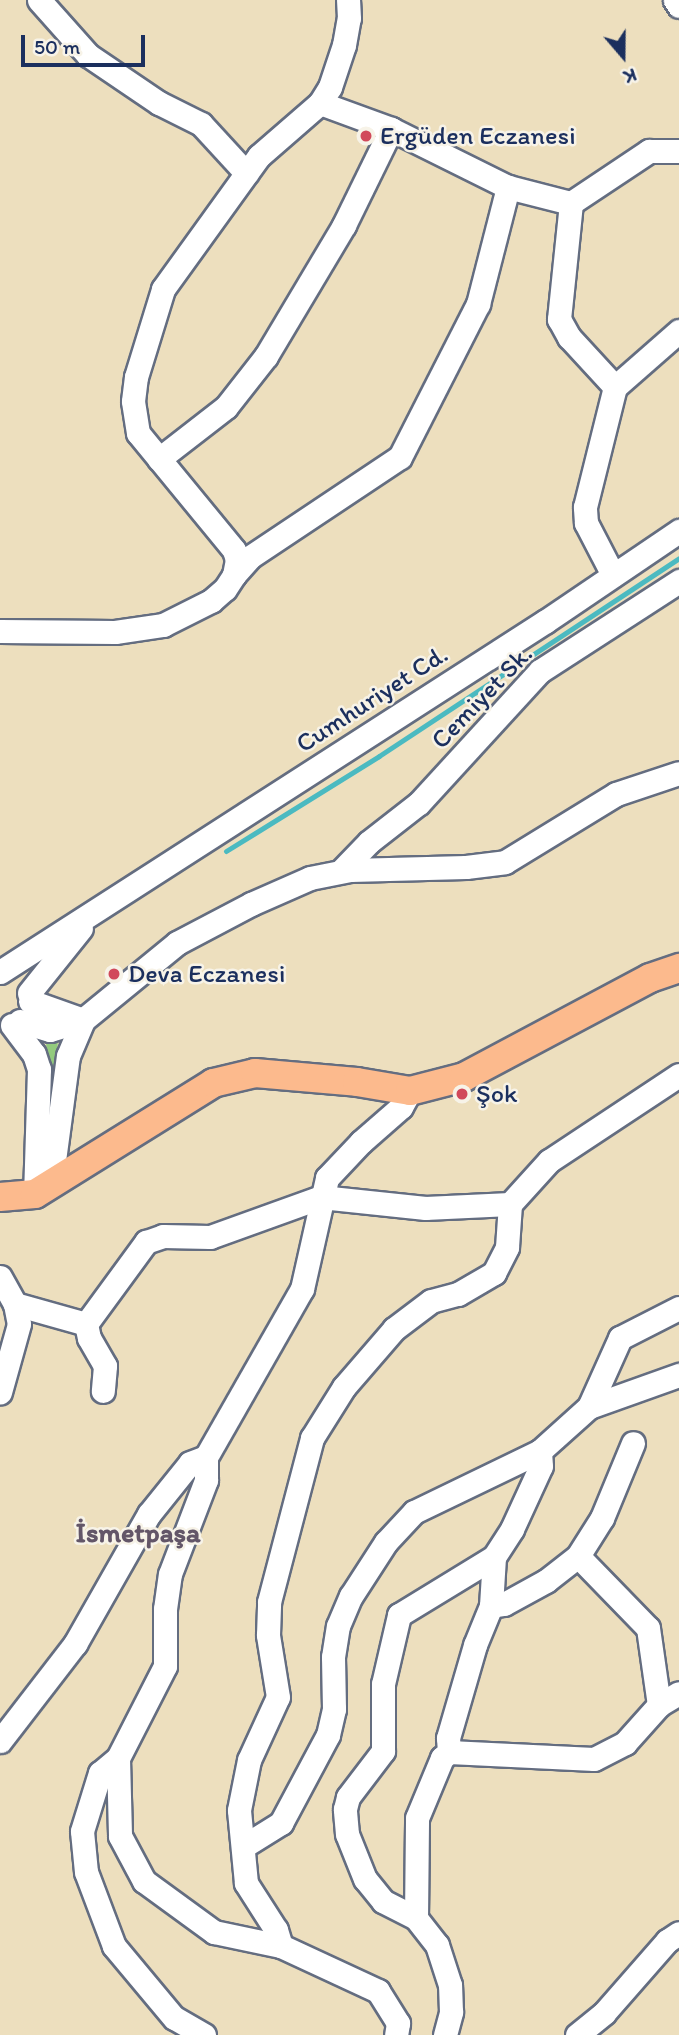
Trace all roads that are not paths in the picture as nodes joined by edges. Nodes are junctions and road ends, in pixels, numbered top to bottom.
1 (39, 0) edge
2 (348, 0) edge
3 (675, 0) edge
4 (679, 6) edge
5 (320, 103) junction
6 (391, 129) junction
7 (679, 151) edge
8 (246, 173) junction
9 (508, 187) junction
10 (571, 203) junction
11 (679, 331) edge
12 (615, 387) junction
13 (159, 459) junction
14 (679, 531) edge
15 (234, 575) junction
16 (613, 575) junction
17 (679, 581) edge
18 (0, 631) edge
19 (679, 773) edge
20 (341, 871) junction
21 (94, 912) junction
22 (679, 968) edge
23 (0, 972) edge
24 (18, 1013) edge
25 (83, 1020) junction
26 (679, 1075) edge
27 (410, 1091) junction
28 (43, 1189) junction
29 (0, 1197) edge
30 (321, 1197) junction
31 (510, 1203) junction
32 (0, 1277) edge
33 (15, 1304) junction
34 (679, 1308) edge
35 (86, 1324) junction
36 (679, 1375) edge
37 (103, 1391) dead end
38 (0, 1392) edge
39 (589, 1407) junction
40 (633, 1443) dead end
41 (540, 1451) junction
42 (206, 1457) junction
43 (578, 1556) junction
44 (494, 1557) junction
45 (491, 1605) junction
46 (679, 1693) edge
47 (659, 1705) junction
48 (0, 1741) edge
49 (449, 1752) junction
50 (118, 1758) junction
51 (244, 1846) junction
52 (416, 1918) junction
53 (679, 1933) edge
54 (281, 1946) junction
55 (172, 2026) edge
56 (204, 2035) edge
57 (396, 2035) edge
58 (445, 2035) edge
59 (577, 2035) edge

1 - 8 street
2 - 5 street
3 - 4 street
5 - 6 street
5 - 8 street
6 - 9 street
6 - 13 street
7 - 10 street
8 - 13 street
9 - 10 street
9 - 15 street
10 - 12 street
11 - 12 street
12 - 16 street
13 - 15 street
14 - 16 street, Cumhuriyet Cd.
15 - 18 street
16 - 21 street, Cumhuriyet Cd.
17 - 20 street, Cemiyet Sk.
19 - 20 street
20 - 25 street
21 - 23 street, Cumhuriyet Cd.
21 - 24 street
22 - 27 main road
23 - 24 street
24 - 25 street
24 - 28 street
25 - 28 street
26 - 31 street
27 - 28 main road
27 - 30 street
28 - 29 main road
30 - 31 street
30 - 35 street
30 - 42 street
31 - 51 street
32 - 33 street
33 - 35 street
33 - 38 street
34 - 39 street
35 - 37 street
36 - 39 street
39 - 41 street
40 - 43 street
41 - 44 street
41 - 51 street
42 - 48 street
42 - 50 street
43 - 45 street
43 - 47 street
44 - 45 street
44 - 52 street
45 - 49 street
46 - 47 street
47 - 49 street
49 - 52 street
50 - 54 street
50 - 55 street
51 - 54 street
52 - 58 street
53 - 59 street
54 - 57 street
55 - 56 street

